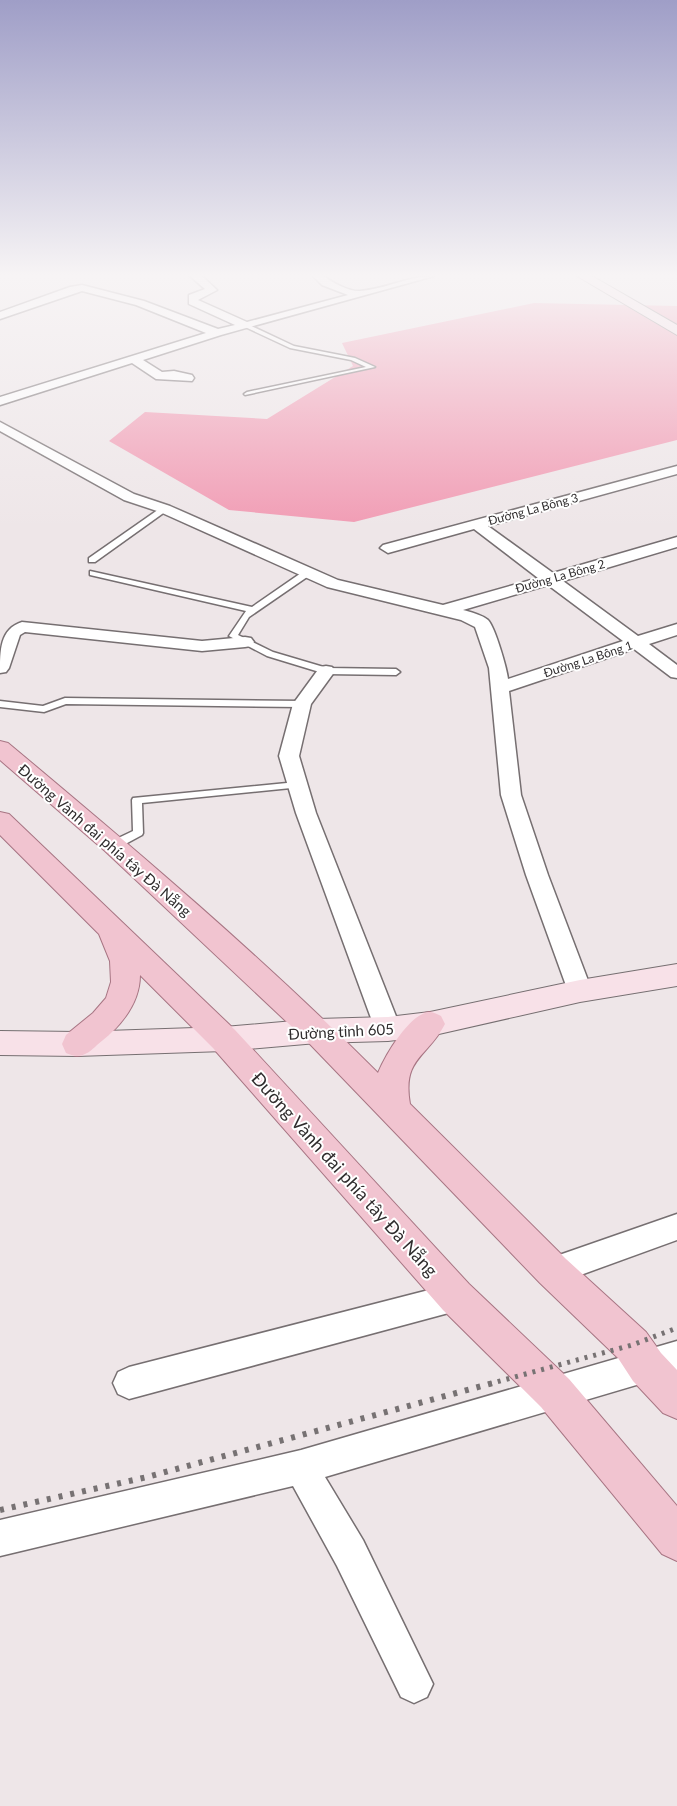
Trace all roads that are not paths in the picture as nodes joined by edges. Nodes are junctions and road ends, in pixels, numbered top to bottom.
1 (128, 360) edge
2 (134, 360) edge
3 (356, 360) edge
4 (188, 378) dead end
5 (247, 394) dead end
6 (1, 399) edge
7 (0, 426) edge
8 (676, 471) edge
9 (165, 509) junction
10 (476, 524) junction
11 (677, 542) edge
12 (388, 548) dead end
13 (92, 560) dead end
14 (307, 572) junction
15 (93, 573) dead end
16 (550, 579) junction
17 (253, 610) junction
18 (443, 611) junction
19 (677, 630) edge
20 (245, 642) junction
21 (636, 643) junction
22 (0, 668) edge
23 (326, 671) junction
24 (396, 672) dead end
25 (677, 673) edge
26 (500, 688) junction
27 (0, 704) edge
28 (302, 704) junction
29 (0, 748) edge
30 (297, 785) junction
31 (0, 820) edge
32 (114, 845) junction
33 (110, 926) junction
34 (677, 975) edge
35 (580, 991) junction
36 (430, 1024) junction
37 (388, 1030) junction
38 (317, 1031) junction
39 (224, 1039) junction
40 (0, 1043) edge
41 (77, 1044) junction
42 (395, 1110) junction
43 (677, 1227) edge
44 (553, 1271) junction
45 (456, 1297) junction
46 (662, 1362) edge
47 (129, 1383) dead end
48 (555, 1393) junction
49 (677, 1399) edge
50 (301, 1467) junction
51 (0, 1538) edge
52 (677, 1540) edge
53 (414, 1684) dead end

1 - 6 street
2 - 4 street
3 - 5 lane
7 - 9 street
8 - 10 street, Đường La Bông 3
9 - 13 lane
9 - 14 street
10 - 12 street, Đường La Bông 3
10 - 16 street
11 - 16 street, Đường La Bông 2
14 - 17 lane
14 - 18 street
15 - 17 lane
16 - 18 street, Đường La Bông 2
16 - 21 street
17 - 20 lane
18 - 26 street
19 - 21 street, Đường La Bông 1
20 - 22 street
20 - 23 lane
21 - 25 street
21 - 26 street, Đường La Bông 1
23 - 24 lane
23 - 28 street
26 - 35 street
27 - 28 lane
28 - 30 street
29 - 32 main road, Đường Vành đai phía tây Đà Nẵng
30 - 32 lane
30 - 37 street
31 - 33 main road, Đường Vành đai phía tây Đà Nẵng
32 - 38 main road, Đường Vành đai phía tây Đà Nẵng
33 - 39 main road, Đường Vành đai phía tây Đà Nẵng
33 - 41 main road
34 - 35 main road, Đường tỉnh 605
35 - 36 main road, Đường tỉnh 605
36 - 37 main road, Đường tỉnh 605
36 - 42 main road
37 - 38 main road, Đường tỉnh 605
38 - 39 main road, Đường tỉnh 605
38 - 42 main road, Đường Vành đai phía tây Đà Nẵng
39 - 41 main road, Đường tỉnh 605
39 - 45 main road, Đường Vành đai phía tây Đà Nẵng
40 - 41 main road, Đường tỉnh 605
42 - 44 main road, Đường Vành đai phía tây Đà Nẵng
43 - 44 street
44 - 46 main road, Đường Vành đai phía tây Đà Nẵng
45 - 47 street
45 - 48 main road, Đường Vành đai phía tây Đà Nẵng
46 - 48 street
46 - 49 main road, Đường Vành đai phía tây Đà Nẵng
48 - 50 street
48 - 52 main road, Đường Vành đai phía tây Đà Nẵng
50 - 51 street
50 - 53 street

